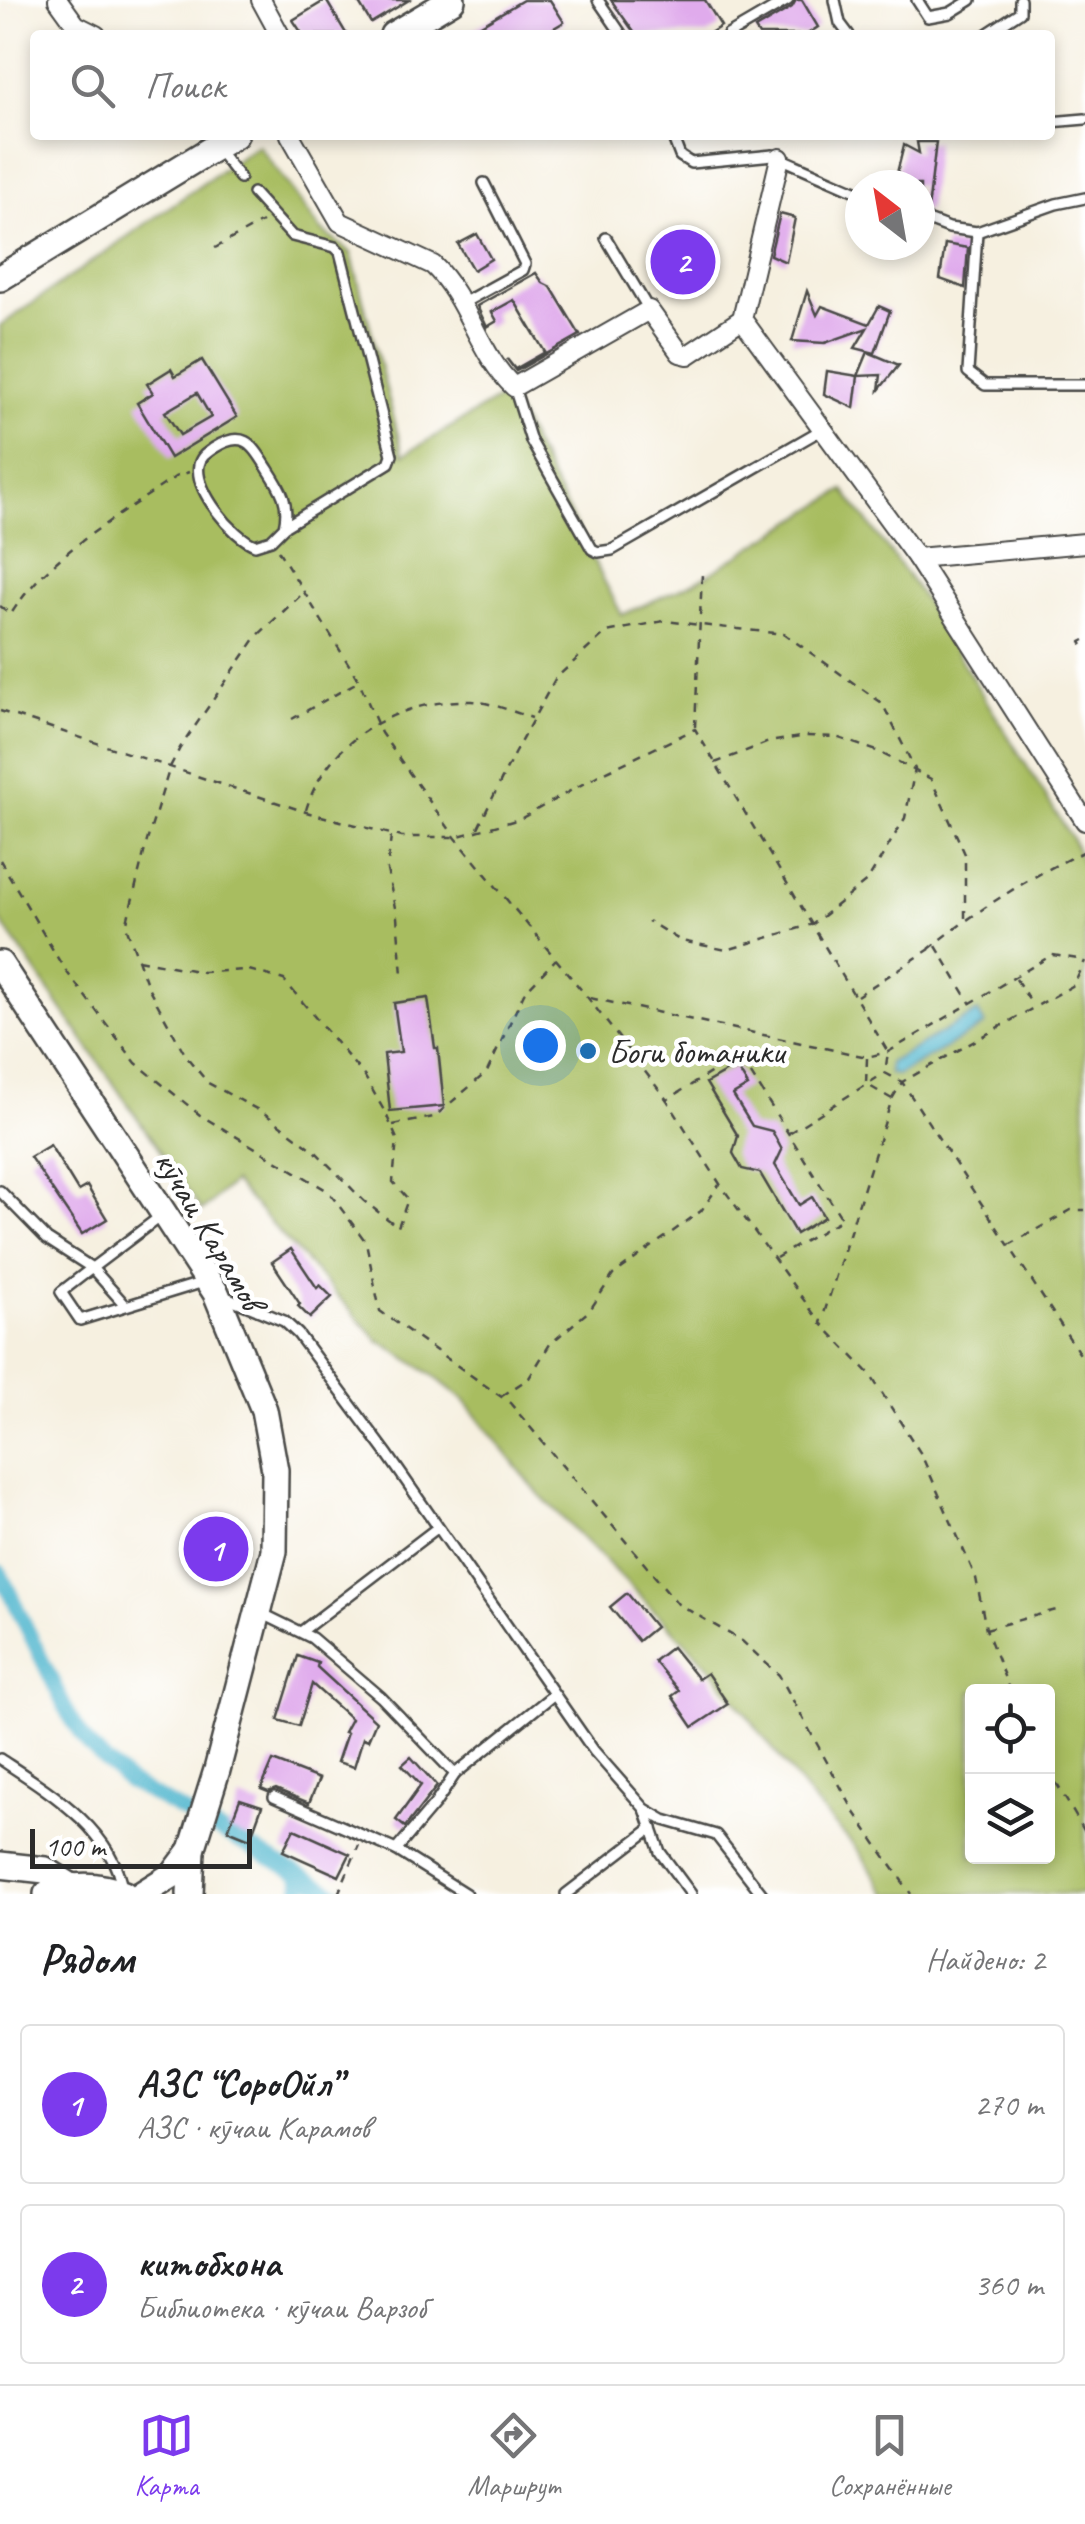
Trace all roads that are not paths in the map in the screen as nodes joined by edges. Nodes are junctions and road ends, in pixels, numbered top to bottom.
1 (58, 0) edge
2 (261, 0) edge
3 (452, 0) edge
4 (598, 0) edge
5 (788, 0) edge
6 (835, 0) edge
7 (917, 0) edge
8 (970, 0) edge
9 (1020, 0) edge
10 (86, 30) edge
11 (277, 30) edge
12 (401, 30) edge
13 (619, 30) edge
14 (737, 30) edge
15 (845, 30) edge
16 (993, 30) edge
17 (1085, 119) edge
18 (1055, 122) edge
19 (293, 140) edge
20 (674, 140) edge
21 (226, 141) edge
22 (780, 158) junction
23 (240, 178) dead end
24 (484, 183) dead end
25 (845, 186) edge
26 (254, 193) road end
27 (1085, 198) edge
28 (935, 223) edge
29 (977, 232) junction
30 (606, 238) dead end
31 (0, 278) edge
32 (463, 302) junction
33 (649, 310) junction
34 (742, 319) junction
35 (1085, 385) edge
36 (514, 387) junction
37 (822, 430) junction
38 (284, 527) junction
39 (1085, 543) edge
40 (917, 558) junction
41 (1085, 821) edge
42 (0, 964) edge
43 (0, 1191) edge
44 (162, 1215) junction
45 (92, 1268) junction
46 (212, 1287) junction
47 (126, 1306) junction
48 (437, 1528) junction
49 (258, 1612) junction
50 (302, 1631) junction
51 (552, 1694) junction
52 (0, 1759) edge
53 (455, 1774) junction
54 (274, 1796) dead end
55 (645, 1809) junction
56 (652, 1828) junction
57 (192, 1850) junction
58 (396, 1850) junction
59 (0, 1865) edge
60 (59, 1890) edge
61 (123, 1894) edge
62 (142, 1894) edge
63 (190, 1894) edge
64 (466, 1894) edge
65 (566, 1894) edge
66 (691, 1894) edge
67 (762, 1894) edge

1 - 10 street
2 - 11 street
3 - 12 main road
4 - 13 lane
5 - 14 lane
6 - 15 lane
7 - 8 lane
9 - 16 lane
17 - 18 lane
19 - 32 street
20 - 22 lane
21 - 23 lane
21 - 31 main road
22 - 25 lane
22 - 34 street
24 - 32 lane
26 - 38 lane
27 - 29 lane
28 - 29 lane
29 - 35 lane
30 - 33 lane
32 - 36 street
33 - 34 street
33 - 36 street
34 - 37 street
36 - 37 lane
37 - 40 street
38 - 38 lane
39 - 40 street
40 - 41 street
42 - 44 main road, кӯчаи Карамов
43 - 45 lane
44 - 45 lane
44 - 46 main road, кӯчаи Карамов
45 - 47 lane
45 - 47 lane
46 - 47 lane
46 - 48 lane
46 - 49 main road, кӯчаи Карамов
48 - 50 lane
48 - 51 lane
49 - 50 lane
49 - 57 main road, кӯчаи Карамов
50 - 53 lane
51 - 53 lane
51 - 55 lane
52 - 61 lane
53 - 58 lane
54 - 58 lane
55 - 56 lane
55 - 67 lane
56 - 65 lane
56 - 66 lane
57 - 62 main road, кӯчаи Карамов
57 - 63 main road, кӯчаи Карамов
58 - 64 lane
59 - 60 main road
60 - 61 main road

